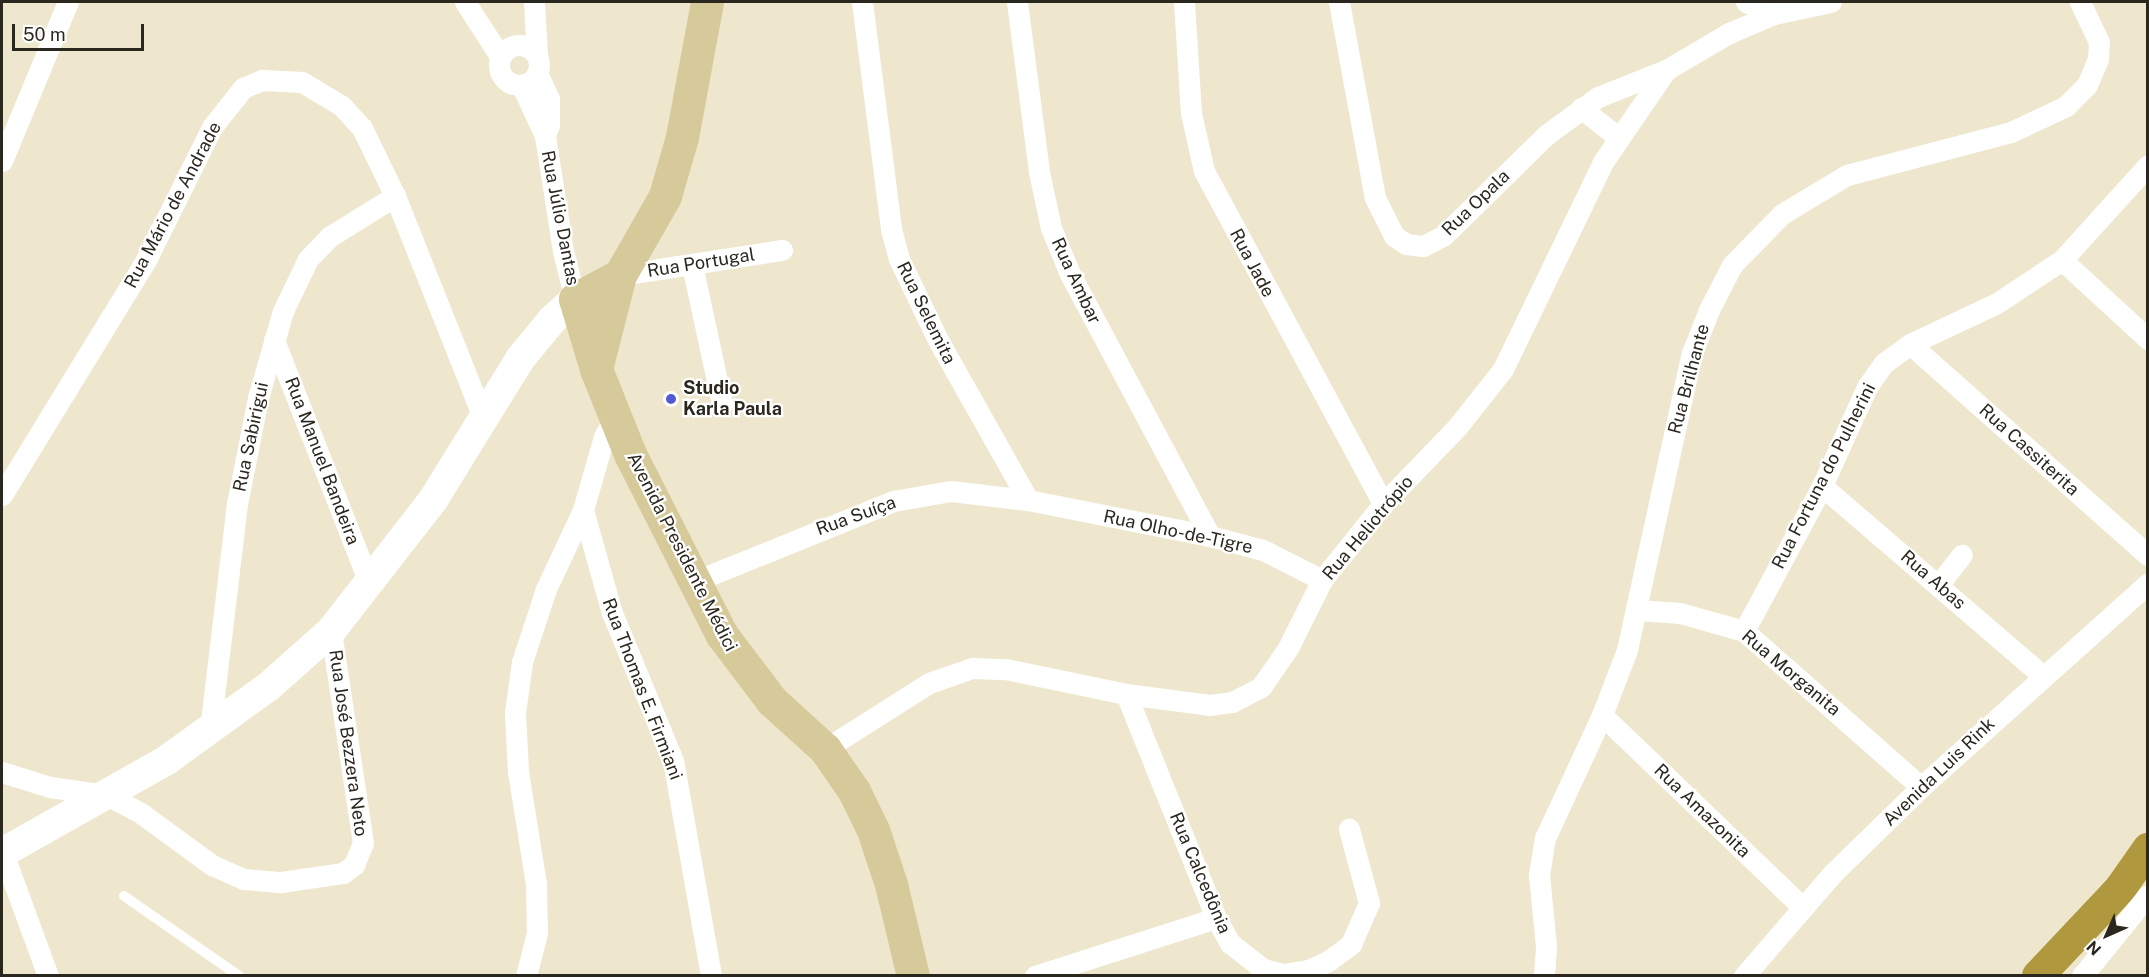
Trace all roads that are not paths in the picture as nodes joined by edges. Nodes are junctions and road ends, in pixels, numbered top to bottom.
1 (68, 2) edge
2 (465, 2) edge
3 (533, 2) edge
4 (694, 2) edge
5 (707, 2) edge
6 (862, 2) edge
7 (1017, 2) edge
8 (1184, 2) edge
9 (1339, 2) edge
10 (1746, 2) edge
11 (1831, 2) edge
12 (2080, 2) edge
13 (1774, 14) junction
14 (509, 51) junction
15 (1666, 70) junction
16 (532, 72) junction
17 (1581, 108) junction
18 (1619, 138) junction
19 (2, 161) edge
20 (2148, 165) edge
21 (395, 196) junction
22 (782, 250) dead end
23 (2062, 260) junction
24 (692, 265) junction
25 (620, 275) junction
26 (575, 299) junction
27 (2148, 339) edge
28 (274, 340) junction
29 (1910, 344) junction
30 (596, 369) junction
31 (722, 404) dead end
32 (483, 417) junction
33 (614, 417) junction
34 (630, 454) junction
35 (591, 483) junction
36 (1822, 486) junction
37 (2, 495) edge
38 (1028, 500) junction
39 (1383, 504) junction
40 (583, 510) junction
41 (1210, 536) junction
42 (1962, 555) dead end
43 (2148, 555) edge
44 (1322, 580) junction
45 (369, 582) junction
46 (693, 582) junction
47 (2148, 583) edge
48 (1939, 584) junction
49 (1637, 610) junction
50 (331, 631) junction
51 (1744, 631) junction
52 (2043, 676) junction
53 (1126, 694) junction
54 (1602, 715) junction
55 (210, 730) junction
56 (825, 749) junction
57 (2, 772) edge
58 (1921, 786) junction
59 (107, 795) junction
60 (1349, 829) dead end
61 (2, 853) edge
62 (2148, 895) edge
63 (124, 896) dead end
64 (1802, 907) junction
65 (1216, 918) junction
66 (48, 975) edge
67 (239, 975) edge
68 (526, 975) edge
69 (711, 975) edge
70 (913, 975) edge
71 (1035, 975) edge
72 (1544, 975) edge
73 (1744, 975) edge
74 (2082, 975) edge

1 - 19 street
2 - 14 street
3 - 14 street, Rua Júlio Dantas
3 - 16 street, Rua Júlio Dantas
4 - 26 main road
5 - 25 main road
6 - 38 street, Rua Selemita
7 - 41 street, Rua Ambar
8 - 39 street, Rua Jade
9 - 17 street, Rua Opala
10 - 13 street
11 - 13 street
12 - 49 street, Rua Brilhante
13 - 15 street
14 - 16 street
14 - 16 street, Rua Júlio Dantas
15 - 17 street, Rua Opala
15 - 18 street, Rua Heliotrópio
16 - 26 street, Rua Júlio Dantas
17 - 18 street
18 - 39 street, Rua Heliotrópio
20 - 23 street, Rua Fortuna do Pulherini
21 - 28 street, Rua Sabirigui
21 - 32 street, Rua Mário de Andrade
21 - 37 street, Rua Mário de Andrade
22 - 24 street, Rua Portugal
23 - 27 street
23 - 29 street, Rua Fortuna do Pulherini
24 - 25 street, Rua Portugal
24 - 31 street
25 - 26 main road
25 - 30 main road
26 - 30 main road, Avenida Presidente Médici
26 - 32 main road
28 - 45 street, Rua Manuel Bandeira
28 - 55 street, Rua Sabirigui
29 - 36 street, Rua Fortuna do Pulherini
29 - 43 street, Rua Cassiterita
30 - 33 main road, Avenida Presidente Médici
32 - 45 main road
33 - 34 main road, Avenida Presidente Médici
33 - 35 street
34 - 35 street
34 - 46 main road, Avenida Presidente Médici
35 - 40 street
36 - 48 street, Rua Abas
36 - 51 street, Rua Fortuna do Pulherini
38 - 41 street, Rua Olho-de-Tigre
38 - 46 street, Rua Suíça
39 - 44 street, Rua Heliotrópio
40 - 68 street
40 - 69 street, Rua Thomas E. Firmiani
41 - 44 street, Rua Olho-de-Tigre
42 - 48 street
44 - 53 street, Rua Heliotrópio
45 - 50 main road
46 - 56 main road, Avenida Presidente Médici
47 - 52 street, Avenida Luis Rink
48 - 52 street, Rua Abas
49 - 51 street, Rua Morganita
49 - 54 street, Rua Brilhante
50 - 55 main road
50 - 59 street, Rua José Bezzera Neto
51 - 58 street, Rua Morganita
52 - 58 street, Avenida Luis Rink
53 - 56 street, Rua Heliotrópio
53 - 65 street, Rua Calcedônia
54 - 64 street, Rua Amazonita
54 - 72 street, Rua Brilhante
55 - 59 main road
56 - 70 main road, Avenida Presidente Médici
57 - 59 street
58 - 64 street, Avenida Luis Rink
59 - 61 main road
60 - 65 street, Rua Calcedônia
61 - 66 street
62 - 74 street
63 - 67 lane
64 - 73 street, Avenida Luis Rink
65 - 71 street

